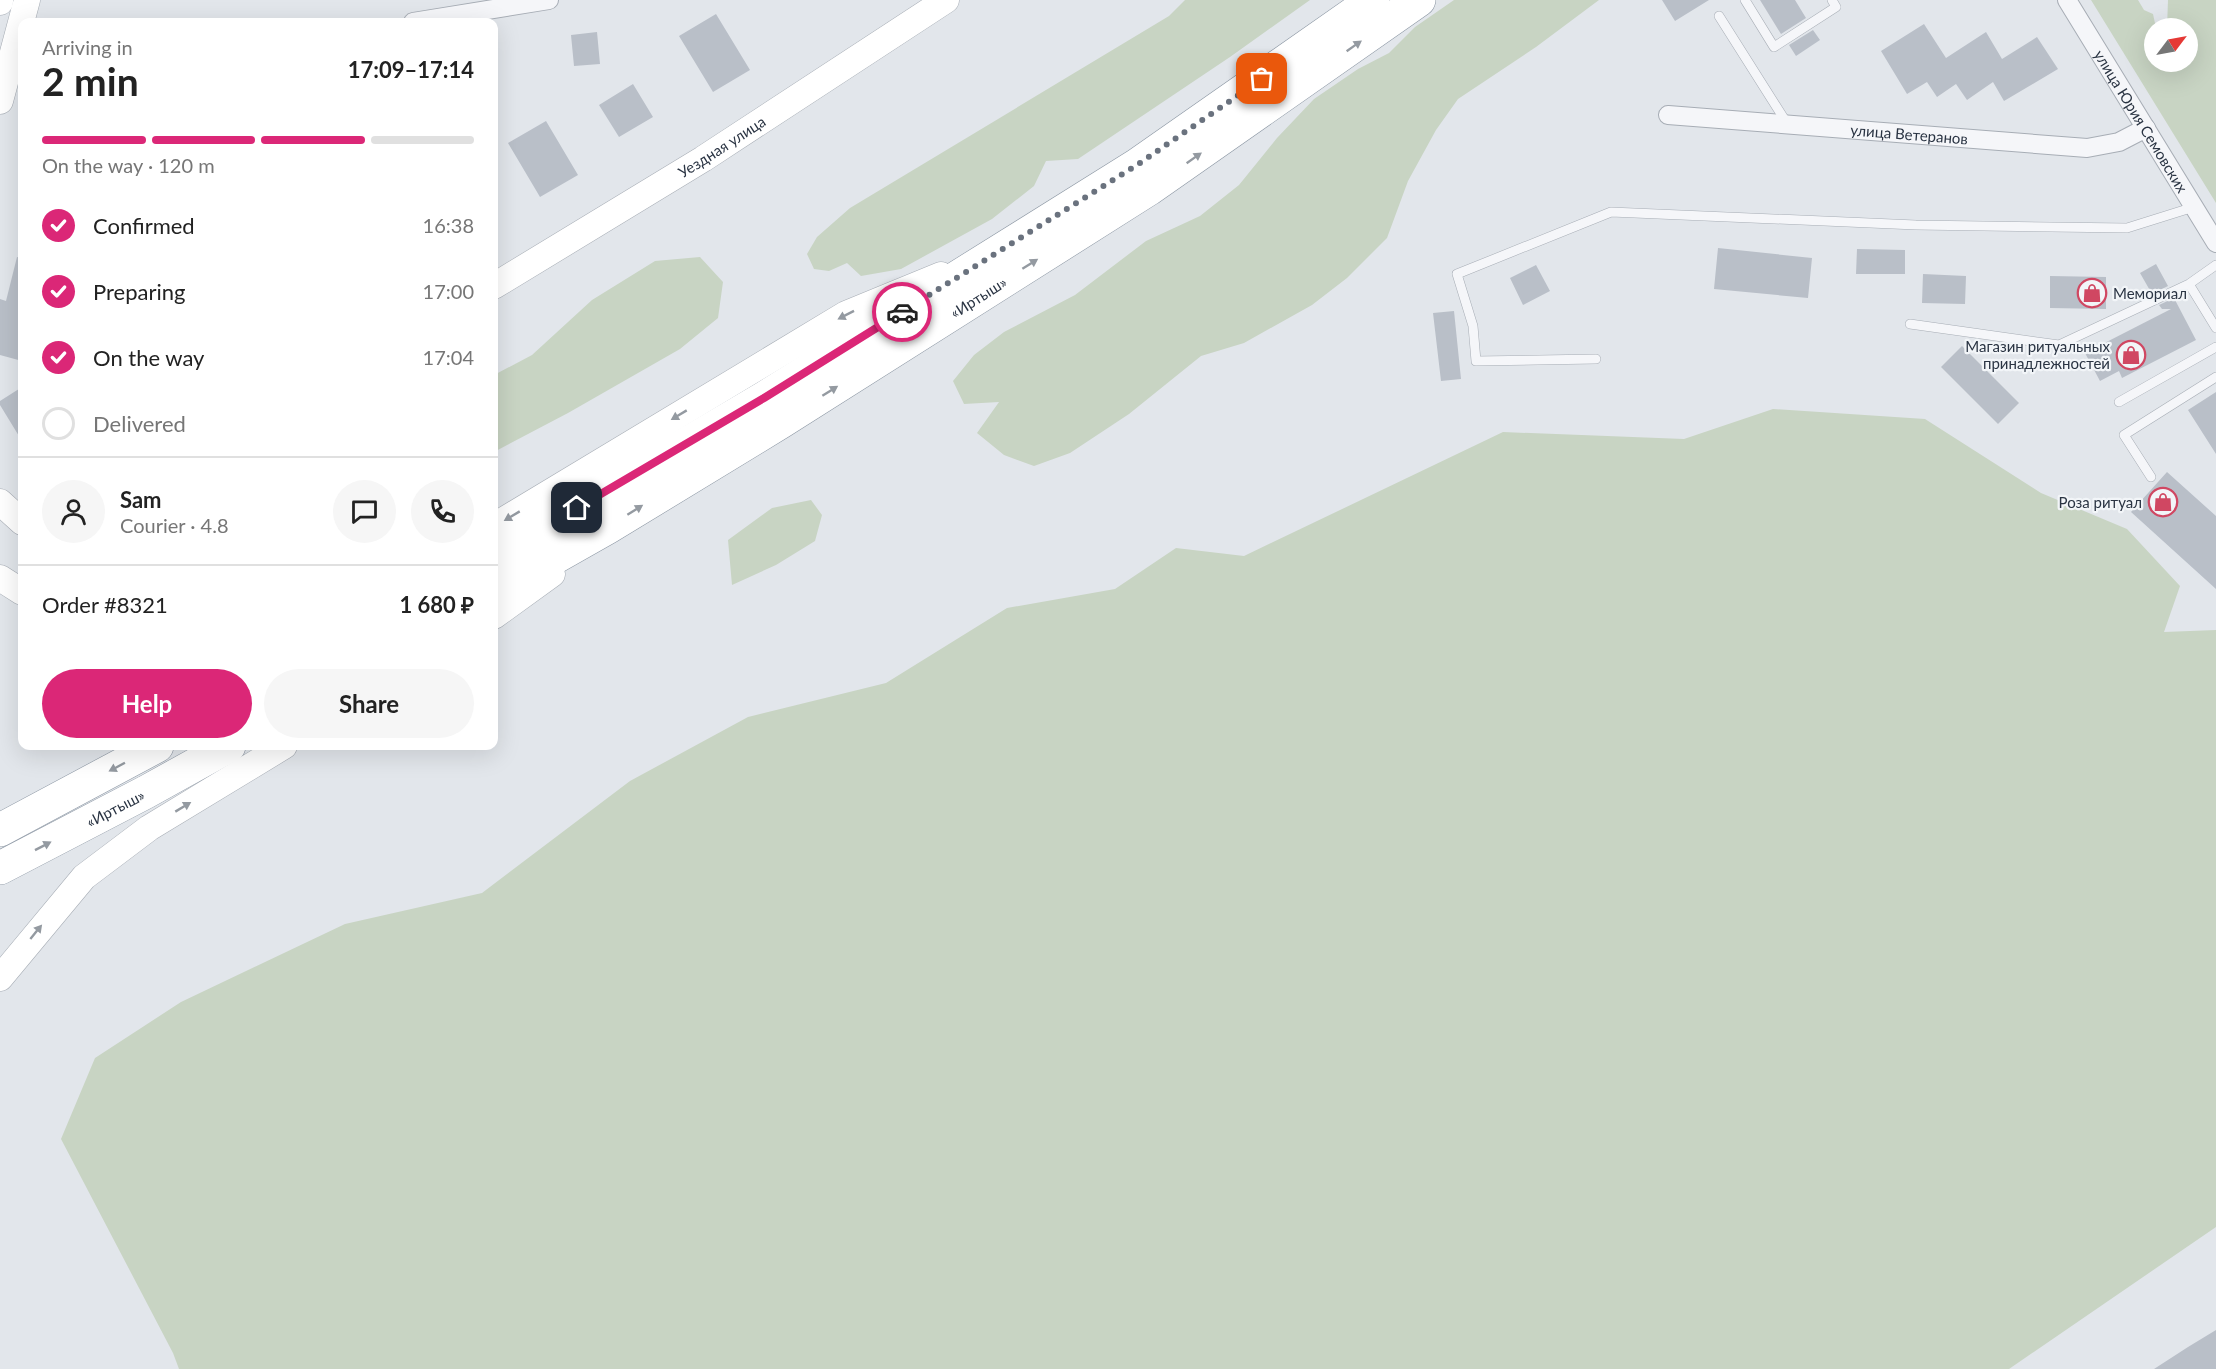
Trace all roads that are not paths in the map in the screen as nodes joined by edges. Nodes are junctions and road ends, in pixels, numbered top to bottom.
1 (27, 0) edge
2 (549, 0) edge
3 (946, 0) edge
4 (1373, 0) edge
5 (1419, 0) edge
6 (1744, 0) edge
7 (1832, 0) edge
8 (2067, 0) edge
9 (1719, 16) dead end
10 (22, 18) edge
11 (438, 18) edge
12 (18, 34) edge
13 (0, 101) edge
14 (1668, 115) dead end
15 (1788, 125) junction
16 (2146, 128) junction
17 (2194, 207) junction
18 (2216, 243) edge
19 (998, 253) junction
20 (2216, 265) edge
21 (498, 284) edge
22 (2189, 284) junction
23 (1910, 324) dead end
24 (2216, 328) edge
25 (2216, 347) edge
26 (1596, 359) dead end
27 (2216, 377) edge
28 (2119, 402) dead end
29 (2151, 477) dead end
30 (0, 502) edge
31 (18, 518) edge
32 (498, 524) edge
33 (607, 528) junction
34 (498, 555) edge
35 (0, 579) edge
36 (18, 590) edge
37 (498, 590) edge
38 (498, 613) edge
39 (150, 750) edge
40 (222, 750) edge
41 (277, 750) edge
42 (0, 830) edge
43 (0, 868) edge
44 (0, 978) edge

1 - 10 street
2 - 11 street
3 - 21 street, Уездная улица
4 - 19 highway, «Иртыш»
33 -> 5 highway, «Иртыш»
6 - 7 lane
8 - 16 street, улица Юрия Семовских
9 - 15 lane
12 - 13 street
14 - 15 street, улица Ветеранов
15 - 16 street, улица Ветеранов
16 - 17 street, улица Юрия Семовских
17 - 18 street, улица Юрия Семовских
17 - 26 lane
19 -> 32 street
19 - 34 highway, «Иртыш»
20 - 22 lane
22 - 23 lane
22 - 24 lane
25 - 28 lane
27 - 29 lane
30 - 31 street
33 - 37 highway, «Иртыш»
33 - 38 street
35 - 36 street
39 -> 42 highway
43 -> 40 highway, «Иртыш»
44 -> 41 street

